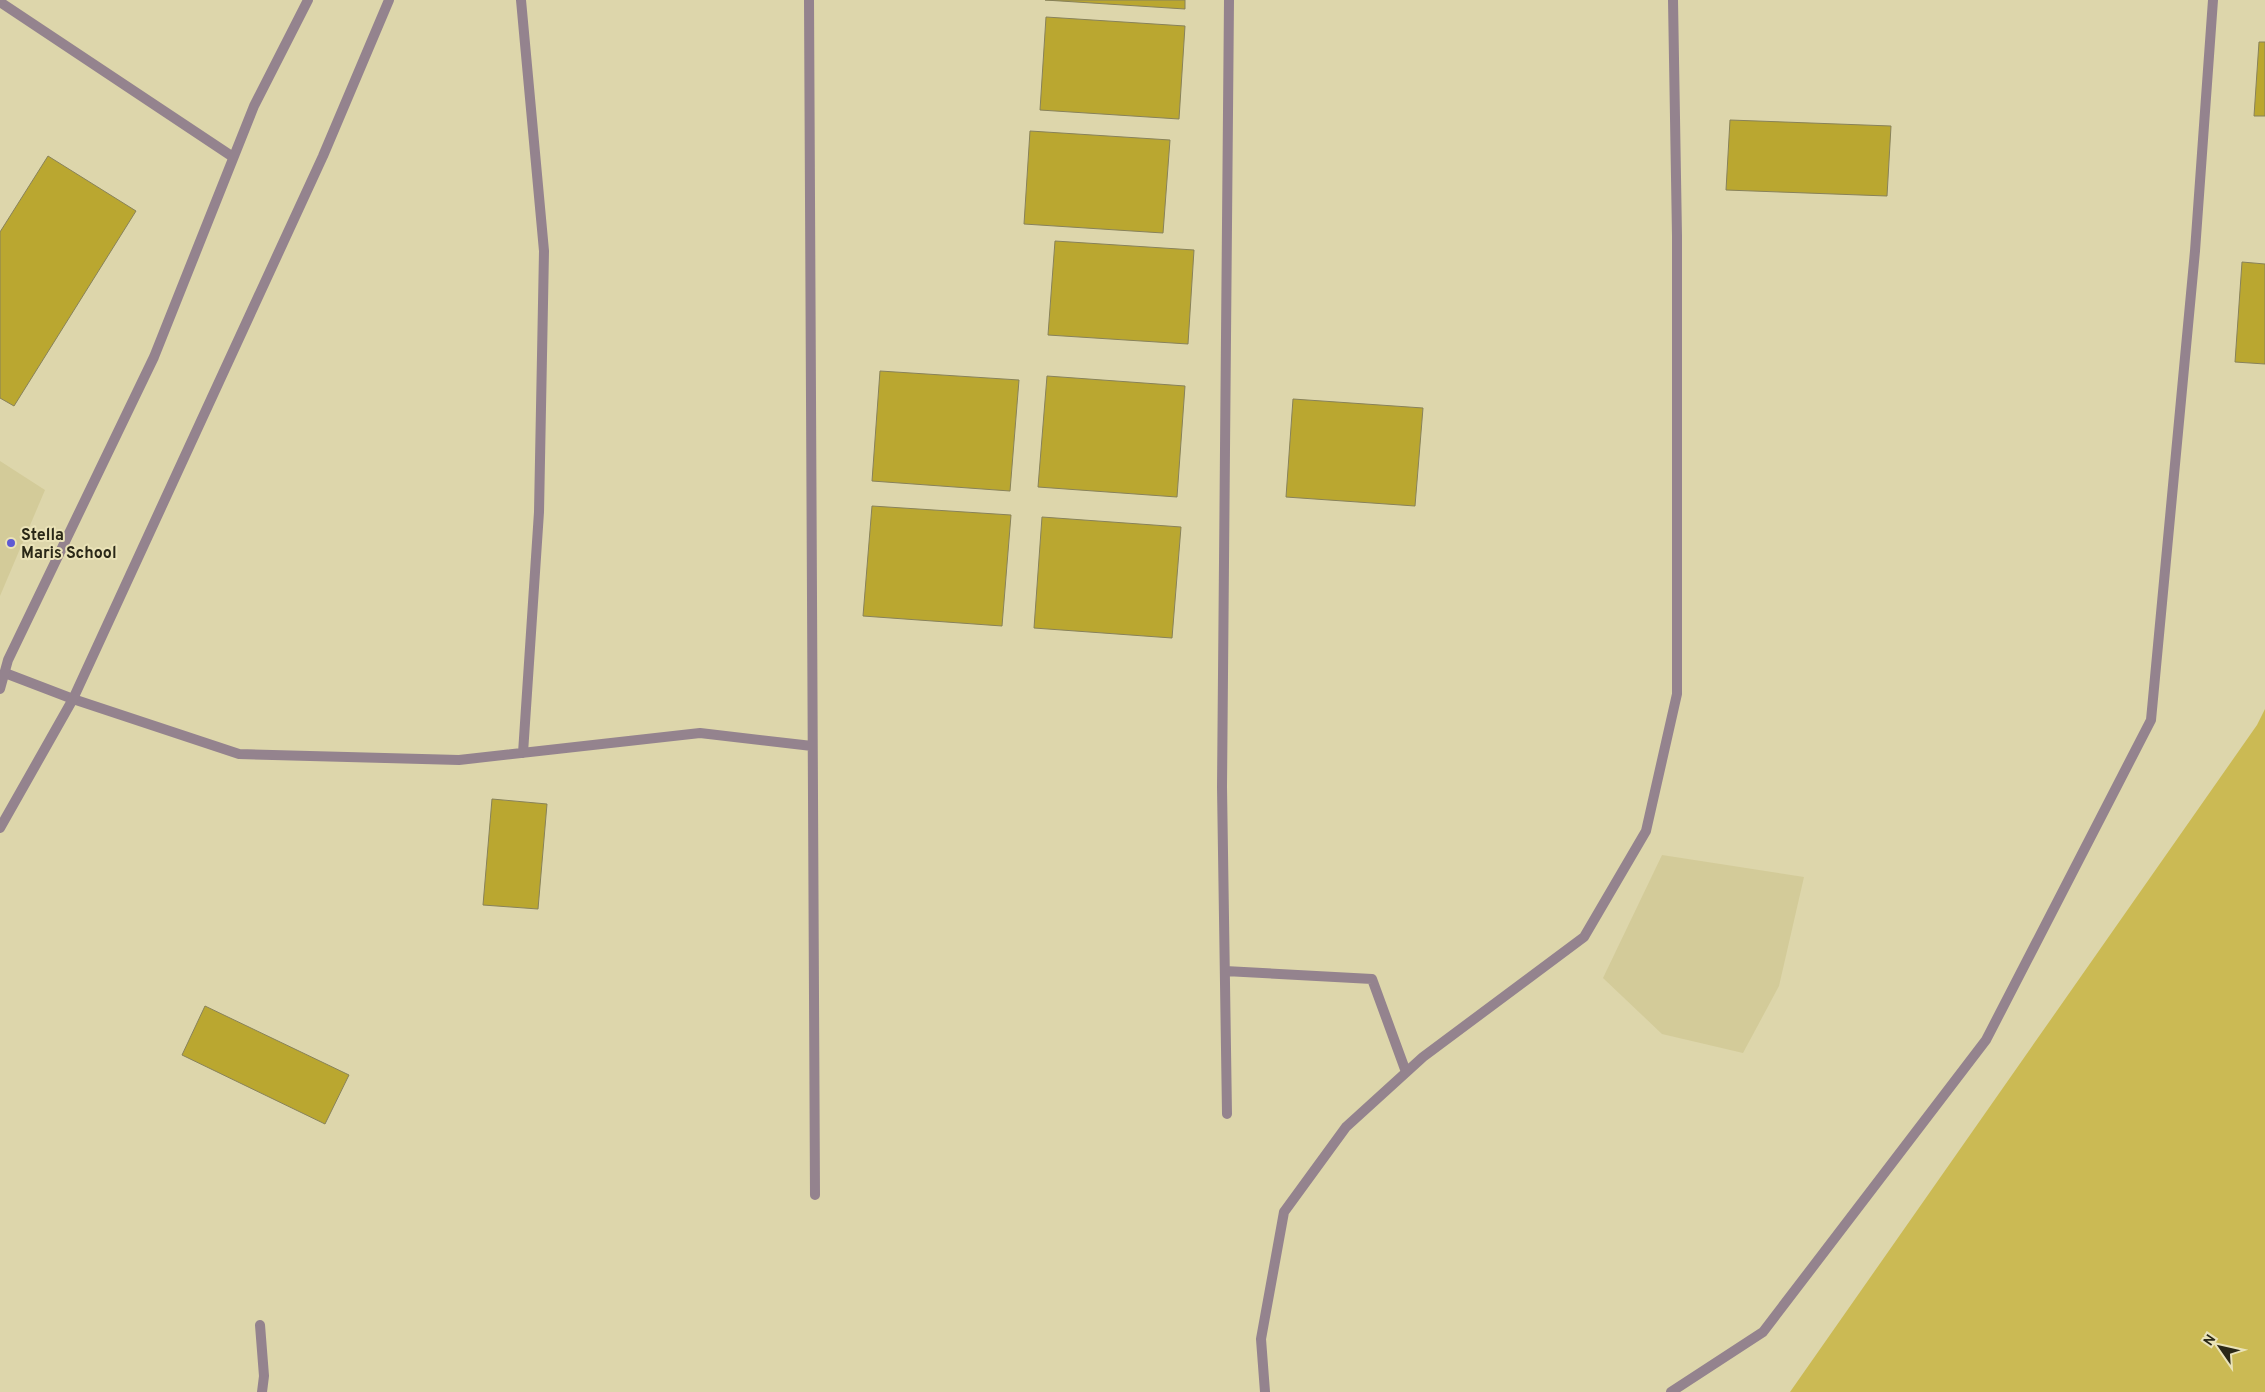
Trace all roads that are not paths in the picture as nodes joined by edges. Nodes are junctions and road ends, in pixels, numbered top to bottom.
1 (308, 0) edge
2 (389, 0) edge
3 (521, 0) edge
4 (809, 0) edge
5 (1229, 0) edge
6 (1673, 0) edge
7 (2213, 0) edge
8 (0, 2) edge
9 (233, 157) junction
10 (5, 673) junction
11 (0, 689) edge
12 (73, 699) junction
13 (812, 746) junction
14 (523, 752) junction
15 (0, 828) edge
16 (1225, 970) junction
17 (1406, 1072) junction
18 (1227, 1114) dead end
19 (816, 1195) dead end
20 (260, 1325) dead end
21 (262, 1392) edge
22 (1265, 1392) edge
23 (1671, 1392) edge

1 - 9 street
2 - 12 street
3 - 14 street
4 - 13 street
5 - 16 street
6 - 17 street
7 - 23 street
8 - 9 street
9 - 10 street
10 - 11 street
10 - 12 street
12 - 14 street
12 - 15 street
13 - 14 street
13 - 19 street
16 - 17 street
16 - 18 street
17 - 22 street
20 - 21 street

